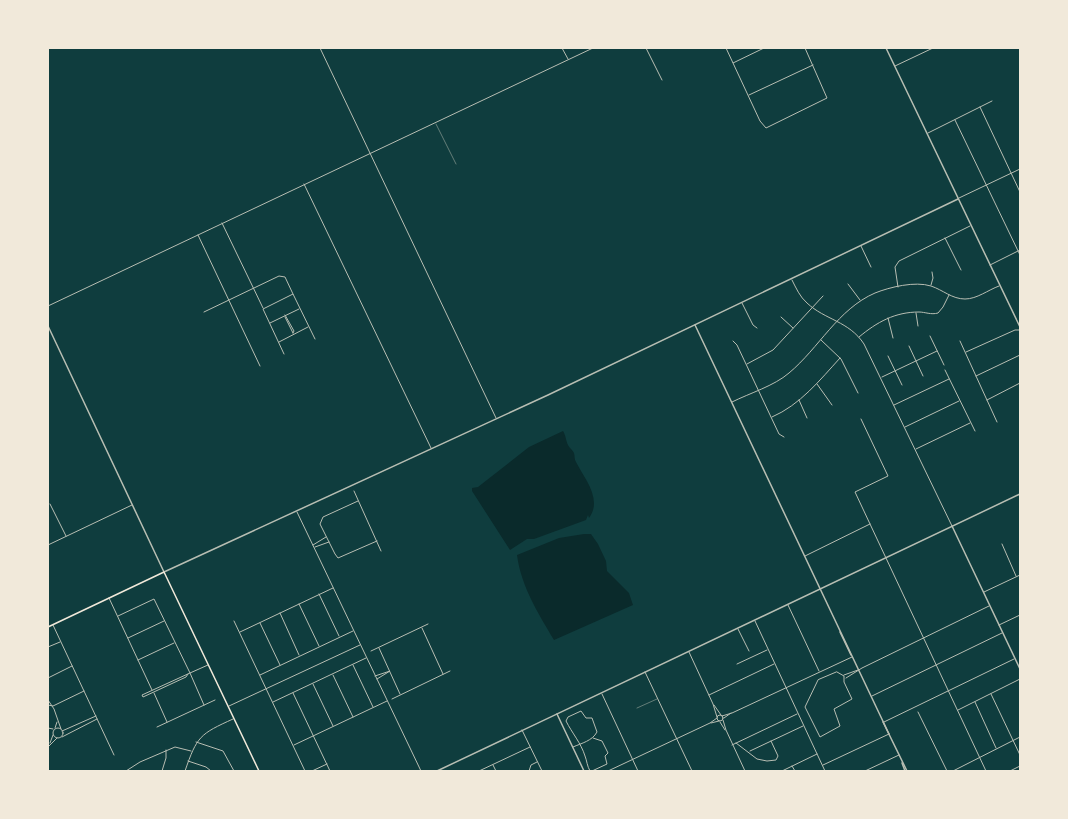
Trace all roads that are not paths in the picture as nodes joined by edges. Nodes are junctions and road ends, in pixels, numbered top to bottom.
1 (320, 48) edge
2 (562, 48) edge
3 (593, 48) edge
4 (646, 48) edge
5 (726, 48) edge
6 (764, 48) edge
7 (805, 48) edge
8 (886, 48) edge
9 (933, 48) edge
10 (568, 60) junction
11 (733, 62) junction
12 (813, 65) junction
13 (895, 66) junction
14 (662, 80) dead end
15 (749, 96) junction
16 (992, 101) dead end
17 (980, 107) junction
18 (955, 120) junction
19 (435, 122) junction
20 (927, 133) junction
21 (369, 153) junction
22 (456, 164) dead end
23 (1020, 169) edge
24 (1011, 173) junction
25 (303, 184) junction
26 (986, 185) junction
27 (1020, 192) edge
28 (958, 199) junction
29 (222, 223) junction
30 (971, 225) junction
31 (197, 234) junction
32 (945, 238) junction
33 (861, 246) junction
34 (1020, 250) edge
35 (1018, 251) junction
36 (1020, 255) edge
37 (989, 265) junction
38 (871, 267) dead end
39 (961, 270) dead end
40 (932, 272) dead end
41 (792, 279) junction
42 (848, 284) dead end
43 (999, 285) junction
44 (931, 286) junction
45 (898, 287) junction
46 (253, 288) junction
47 (293, 294) junction
48 (949, 295) junction
49 (823, 296) dead end
50 (228, 300) junction
51 (860, 301) junction
52 (742, 303) junction
53 (48, 306) edge
54 (263, 308) junction
55 (300, 308) junction
56 (813, 308) junction
57 (204, 312) dead end
58 (916, 312) junction
59 (285, 316) junction
60 (781, 317) dead end
61 (888, 318) junction
62 (838, 320) junction
63 (270, 322) junction
64 (695, 325) junction
65 (48, 326) edge
66 (918, 326) dead end
67 (309, 327) junction
68 (757, 328) dead end
69 (794, 328) junction
70 (1020, 328) edge
71 (294, 334) junction
72 (930, 336) dead end
73 (859, 337) junction
74 (893, 338) dead end
75 (315, 339) dead end
76 (821, 339) junction
77 (732, 341) dead end
78 (960, 341) dead end
79 (279, 342) junction
80 (909, 346) dead end
81 (937, 351) junction
82 (965, 352) junction
83 (284, 354) dead end
84 (1020, 355) edge
85 (888, 356) dead end
86 (840, 358) junction
87 (916, 361) junction
88 (746, 365) junction
89 (944, 365) dead end
90 (260, 366) dead end
91 (945, 370) dead end
92 (895, 371) junction
93 (923, 376) dead end
94 (976, 376) junction
95 (881, 377) junction
96 (949, 379) junction
97 (1020, 383) edge
98 (817, 384) junction
99 (902, 385) dead end
100 (758, 390) junction
101 (858, 393) dead end
102 (798, 400) junction
103 (987, 400) junction
104 (960, 401) junction
105 (732, 402) junction
106 (832, 405) dead end
107 (894, 405) junction
108 (771, 417) junction
109 (808, 418) dead end
110 (496, 419) junction
111 (861, 419) dead end
112 (997, 422) dead end
113 (970, 423) junction
114 (905, 427) junction
115 (974, 431) dead end
116 (784, 437) dead end
117 (432, 448) junction
118 (915, 449) junction
119 (354, 491) dead end
120 (1020, 494) edge
121 (358, 501) junction
122 (50, 504) dead end
123 (132, 505) junction
124 (296, 511) junction
125 (870, 524) junction
126 (952, 526) junction
127 (66, 537) junction
128 (326, 537) junction
129 (321, 540) junction
130 (377, 541) junction
131 (329, 542) junction
132 (1002, 544) dead end
133 (48, 545) edge
134 (313, 545) junction
135 (323, 545) junction
136 (314, 548) junction
137 (381, 551) dead end
138 (805, 557) junction
139 (887, 558) junction
140 (164, 572) junction
141 (1020, 575) edge
142 (1016, 576) junction
143 (333, 588) junction
144 (820, 590) junction
145 (983, 592) junction
146 (319, 594) junction
147 (109, 598) junction
148 (299, 604) junction
149 (788, 605) junction
150 (990, 606) junction
151 (280, 613) junction
152 (1020, 615) edge
153 (118, 616) junction
154 (165, 621) junction
155 (234, 621) dead end
156 (754, 621) junction
157 (260, 622) junction
158 (428, 624) dead end
159 (53, 625) junction
160 (999, 625) junction
161 (48, 627) edge
162 (422, 627) junction
163 (738, 628) junction
164 (354, 630) junction
165 (239, 632) junction
166 (1002, 632) junction
167 (340, 637) junction
168 (128, 638) junction
169 (924, 638) junction
170 (61, 641) junction
171 (175, 643) junction
172 (360, 644) junction
173 (320, 646) junction
174 (48, 647) edge
175 (378, 648) junction
176 (749, 650) dead end
177 (768, 650) junction
178 (371, 651) dead end
179 (688, 652) junction
180 (300, 656) junction
181 (852, 656) junction
182 (367, 658) junction
183 (1015, 658) junction
184 (138, 660) junction
185 (208, 664) junction
186 (737, 664) dead end
187 (775, 664) junction
188 (280, 665) junction
189 (353, 665) junction
190 (936, 665) junction
191 (73, 666) junction
192 (1020, 669) edge
193 (859, 670) junction
194 (390, 671) junction
195 (450, 671) dead end
196 (645, 672) junction
197 (819, 672) junction
198 (189, 674) junction
199 (333, 674) junction
200 (444, 674) junction
201 (260, 675) junction
202 (375, 676) junction
203 (844, 676) junction
204 (48, 678) edge
205 (845, 678) junction
206 (377, 679) junction
207 (1020, 679) edge
208 (313, 684) junction
209 (786, 687) junction
210 (266, 688) junction
211 (152, 690) junction
212 (84, 691) junction
213 (948, 691) junction
214 (154, 692) junction
215 (293, 693) junction
216 (601, 693) junction
217 (401, 694) junction
218 (991, 694) junction
219 (709, 695) junction
220 (871, 696) junction
221 (392, 698) dead end
222 (657, 699) junction
223 (48, 700) edge
224 (215, 700) dead end
225 (387, 701) junction
226 (273, 702) junction
227 (975, 702) junction
228 (713, 704) junction
229 (48, 705) edge
230 (204, 705) junction
231 (53, 706) junction
232 (228, 706) junction
233 (373, 707) junction
234 (637, 708) dead end
235 (957, 710) junction
236 (918, 712) dead end
237 (732, 713) junction
238 (557, 714) junction
239 (798, 714) junction
240 (96, 716) junction
241 (721, 716) junction
242 (353, 717) junction
243 (717, 718) junction
244 (98, 719) junction
245 (234, 719) junction
246 (723, 719) junction
247 (57, 721) junction
248 (719, 721) junction
249 (168, 722) junction
250 (883, 722) junction
251 (710, 723) junction
252 (804, 725) junction
253 (334, 726) junction
254 (157, 727) dead end
255 (48, 728) edge
256 (54, 729) junction
257 (61, 730) junction
258 (522, 730) junction
259 (726, 730) junction
260 (52, 733) junction
261 (889, 734) junction
262 (313, 736) junction
263 (62, 737) junction
264 (1020, 737) edge
265 (58, 738) junction
266 (592, 738) junction
267 (676, 739) junction
268 (1013, 740) junction
269 (771, 741) junction
270 (196, 742) junction
271 (736, 743) junction
272 (50, 744) junction
273 (580, 744) junction
274 (732, 744) junction
275 (293, 745) junction
276 (48, 747) edge
277 (530, 747) junction
278 (573, 748) junction
279 (996, 748) junction
280 (166, 750) junction
281 (191, 751) junction
282 (750, 752) junction
283 (817, 754) junction
284 (114, 755) dead end
285 (899, 755) junction
286 (1020, 755) edge
287 (980, 758) junction
288 (632, 760) junction
289 (188, 761) junction
290 (537, 762) junction
291 (327, 764) junction
292 (493, 764) junction
293 (822, 765) junction
294 (792, 766) junction
295 (1020, 766) edge
296 (126, 771) edge
297 (162, 771) edge
298 (185, 771) edge
299 (211, 771) edge
300 (234, 771) edge
301 (259, 771) edge
302 (305, 771) edge
303 (312, 771) edge
304 (330, 771) edge
305 (420, 771) edge
306 (437, 771) edge
307 (479, 771) edge
308 (496, 771) edge
309 (529, 771) edge
310 (542, 771) edge
311 (584, 771) edge
312 (591, 771) edge
313 (608, 771) edge
314 (638, 771) edge
315 (692, 771) edge
316 (745, 771) edge
317 (782, 771) edge
318 (795, 771) edge
319 (825, 771) edge
320 (865, 771) edge
321 (906, 771) edge
322 (947, 771) edge
323 (953, 771) edge
324 (986, 771) edge
325 (1010, 771) edge

1 - 21 street
2 - 10 street
3 - 10 street
4 - 14 street
5 - 11 street
6 - 11 street
7 - 12 street
8 - 13 street
9 - 13 street
10 - 19 street
11 - 15 street
12 - 15 street
12 - 15 street
13 - 20 street
16 - 17 street
17 - 18 street
17 - 24 street
18 - 20 street
18 - 26 street
19 - 21 street
19 - 22 lane
20 - 28 street
21 - 25 street
21 - 110 street
23 - 24 street
24 - 26 street
24 - 27 street
25 - 29 street
25 - 117 street
26 - 28 street
26 - 35 street
28 - 30 street
28 - 33 street
29 - 31 street
29 - 46 street
30 - 32 street
30 - 37 street
31 - 50 street
31 - 53 street
32 - 39 street
32 - 45 street
33 - 38 street
33 - 41 street
34 - 35 street
35 - 36 street
35 - 37 street
37 - 43 street
40 - 44 street
41 - 52 street
41 - 56 street
42 - 51 street
43 - 48 street
43 - 70 street
44 - 45 street
44 - 48 street
45 - 51 street
46 - 47 street
46 - 50 street
46 - 54 street
47 - 54 street
47 - 55 street
48 - 58 street
49 - 56 street
50 - 57 street
50 - 90 street
51 - 62 street
52 - 64 street
52 - 68 street
54 - 63 street
55 - 59 street
55 - 67 street
56 - 62 street
56 - 69 street
58 - 61 street
58 - 66 street
59 - 63 street
59 - 71 street
60 - 69 street
61 - 73 street
61 - 74 street
62 - 73 street
62 - 76 street
63 - 79 street
64 - 105 street
64 - 110 street
65 - 123 street
67 - 71 street
67 - 75 street
69 - 88 street
70 - 82 street
71 - 79 street
72 - 81 street
73 - 95 street
76 - 86 street
76 - 100 street
77 - 88 street
78 - 82 street
79 - 83 street
80 - 87 street
81 - 87 street
81 - 89 street
82 - 94 street
84 - 94 street
85 - 92 street
86 - 98 street
86 - 101 street
87 - 92 street
87 - 93 street
88 - 100 street
91 - 96 street
92 - 95 street
92 - 99 street
94 - 103 street
95 - 107 street
96 - 104 street
96 - 107 street
97 - 103 street
98 - 102 street
98 - 106 street
100 - 105 street
100 - 108 street
102 - 108 street
102 - 109 street
103 - 112 street
104 - 113 street
104 - 114 street
105 - 138 street
107 - 114 street
108 - 116 street
110 - 117 street
111 - 125 street
113 - 115 street
113 - 118 street
114 - 118 street
117 - 124 street
118 - 126 street
119 - 121 street
120 - 126 street
121 - 128 street
121 - 130 street
122 - 127 street
123 - 127 street
123 - 140 street
124 - 134 street
124 - 140 street
125 - 138 street
125 - 139 street
126 - 139 street
126 - 145 street
127 - 133 street
128 - 129 street
128 - 131 street
129 - 134 street
129 - 135 street
130 - 131 street
130 - 137 street
131 - 135 street
132 - 142 street
134 - 136 street
135 - 136 street
136 - 143 street
138 - 144 street
139 - 144 street
139 - 169 street
140 - 147 main road
140 - 185 main road
141 - 142 street
142 - 145 street
143 - 146 street
143 - 164 street
144 - 149 street
144 - 181 street
145 - 150 street
146 - 148 street
146 - 167 street
147 - 153 street
147 - 159 main road
148 - 151 street
148 - 173 street
149 - 156 street
149 - 197 street
150 - 160 street
150 - 169 street
151 - 157 street
151 - 180 street
152 - 160 street
153 - 154 street
153 - 168 street
154 - 168 street
154 - 171 street
155 - 165 street
156 - 163 street
156 - 177 street
157 - 165 street
157 - 188 street
158 - 162 street
159 - 161 main road
159 - 170 street
160 - 166 street
162 - 175 street
162 - 200 street
163 - 176 street
163 - 179 street
164 - 167 street
164 - 172 street
165 - 201 street
166 - 183 street
166 - 190 street
167 - 173 street
168 - 184 street
169 - 190 street
169 - 193 street
170 - 174 street
170 - 191 street
171 - 184 street
171 - 198 street
172 - 182 street
172 - 210 street
173 - 180 street
175 - 178 street
175 - 194 street
177 - 186 street
177 - 187 street
179 - 196 street
179 - 219 street
180 - 188 street
181 - 193 street
181 - 197 street
182 - 189 street
182 - 202 street
183 - 192 street
183 - 213 street
184 - 211 street
185 - 198 street
185 - 232 main road
187 - 209 street
187 - 219 street
188 - 201 street
189 - 199 street
189 - 233 street
190 - 213 street
190 - 220 street
191 - 204 street
191 - 212 street
193 - 203 street
193 - 205 street
193 - 220 street
194 - 202 street
194 - 206 street
194 - 217 street
195 - 200 street
196 - 216 street
196 - 222 street
197 - 209 street
198 - 211 street
198 - 214 street
198 - 230 street
199 - 208 street
199 - 242 street
200 - 217 street
201 - 210 street
202 - 206 street
203 - 205 street
203 - 205 street
206 - 225 street
207 - 218 street
208 - 215 street
208 - 253 street
209 - 237 street
209 - 239 street
210 - 226 street
210 - 232 street
211 - 214 street
211 - 214 street
212 - 231 street
212 - 240 street
213 - 235 street
213 - 250 street
214 - 249 street
215 - 226 street
215 - 262 street
216 - 238 street
216 - 288 street
217 - 221 street
218 - 227 street
218 - 268 street
219 - 228 street
220 - 250 street
222 - 234 lane
222 - 267 street
223 - 231 street
224 - 230 street
225 - 233 street
225 - 305 street
226 - 275 street
227 - 235 street
227 - 279 street
228 - 241 street
228 - 243 street
229 - 231 street
230 - 249 street
231 - 247 street
232 - 245 main road
233 - 242 street
235 - 287 street
236 - 322 street
237 - 241 street
237 - 246 street
238 - 258 street
238 - 278 street
239 - 252 street
239 - 271 street
240 - 244 street
240 - 257 street
241 - 243 street
241 - 246 street
242 - 253 street
243 - 248 street
243 - 251 street
244 - 263 street
244 - 284 street
245 - 270 street
245 - 301 main road
246 - 248 street
246 - 259 street
247 - 256 street
247 - 257 street
248 - 251 street
248 - 259 street
249 - 254 street
250 - 261 street
251 - 267 street
252 - 269 street
252 - 283 street
253 - 262 street
255 - 256 street
256 - 257 street
256 - 260 street
257 - 263 street
258 - 277 street
258 - 306 street
259 - 274 street
260 - 265 street
260 - 272 street
261 - 285 street
261 - 293 street
262 - 275 street
262 - 291 street
263 - 265 street
264 - 268 street
265 - 272 street
266 - 273 street
266 - 273 street
266 - 312 street
267 - 288 street
267 - 315 street
268 - 279 street
268 - 286 street
269 - 282 street
269 - 282 street
270 - 281 street
270 - 300 street
271 - 274 street
271 - 282 street
272 - 276 street
273 - 278 street
273 - 312 street
274 - 316 street
275 - 302 street
277 - 290 street
277 - 292 street
278 - 311 street
279 - 287 street
280 - 281 street
280 - 296 street
280 - 297 street
281 - 289 street
283 - 293 street
283 - 294 street
285 - 320 street
285 - 321 street
287 - 323 street
287 - 324 street
288 - 313 street
288 - 314 street
289 - 298 street
289 - 299 street
290 - 309 street
290 - 310 street
291 - 303 street
291 - 304 street
292 - 307 street
292 - 308 street
293 - 319 street
294 - 317 street
294 - 318 street
295 - 325 street

